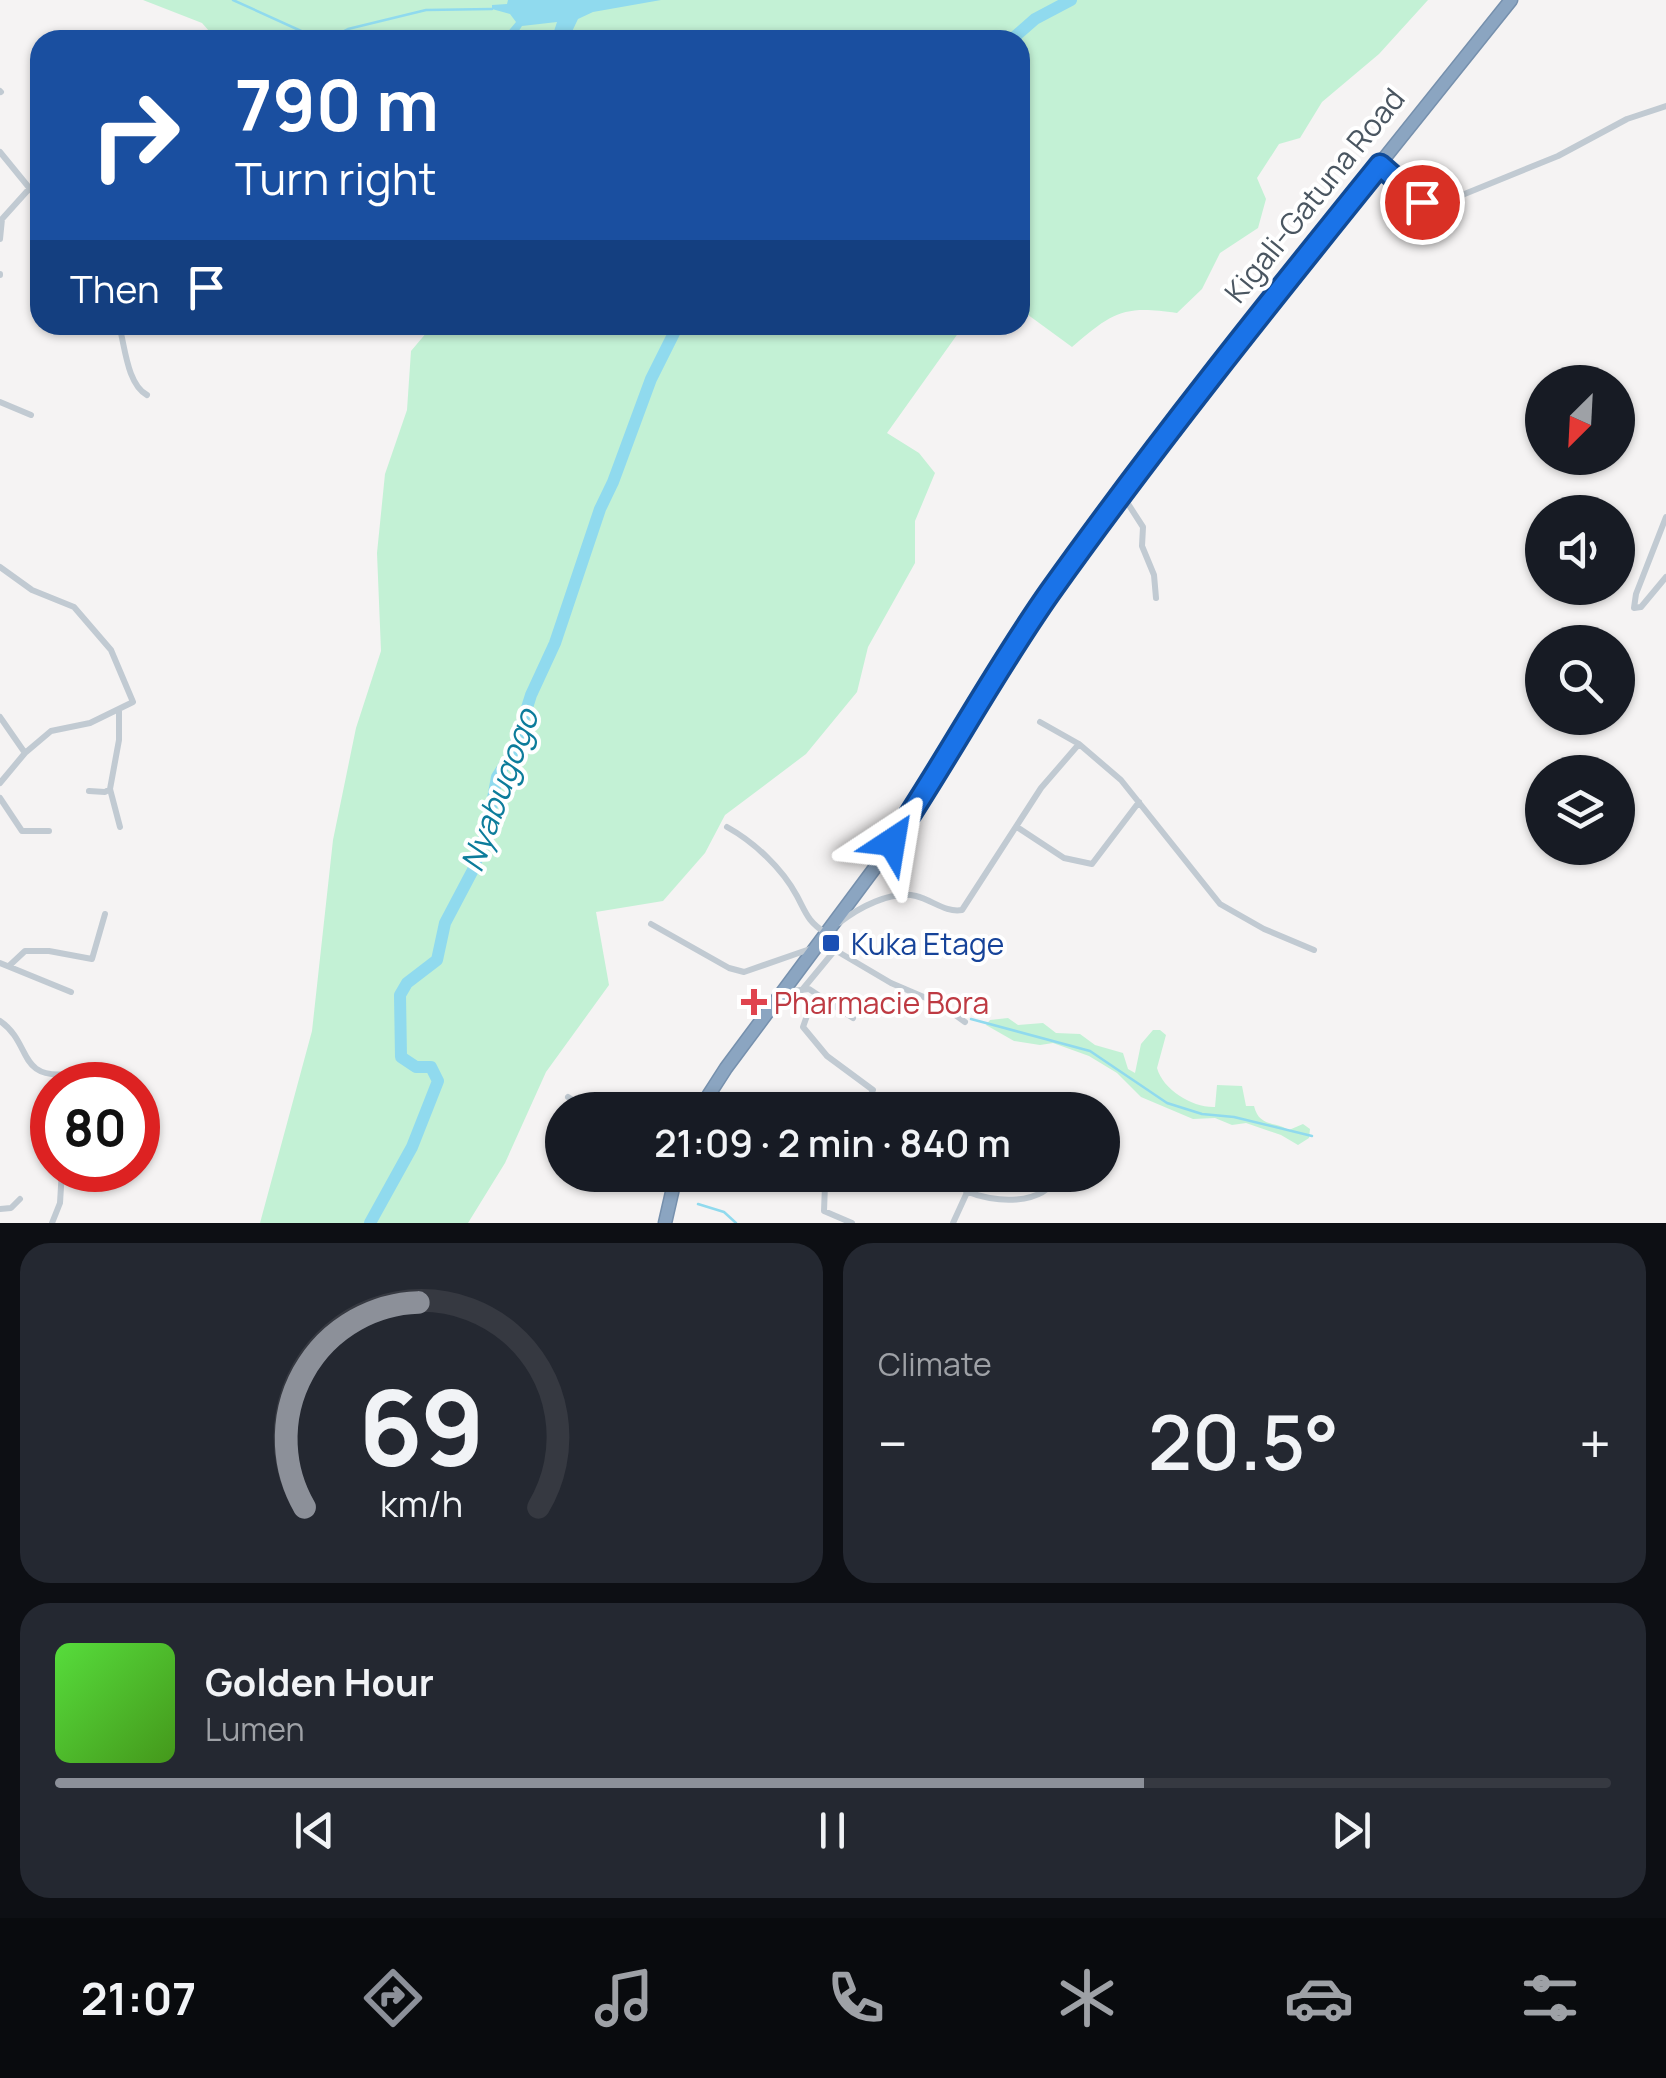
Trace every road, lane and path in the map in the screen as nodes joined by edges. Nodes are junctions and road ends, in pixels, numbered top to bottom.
1 (1502, 0) edge
2 (1511, 0) edge
3 (1666, 106) edge
4 (0, 152) edge
5 (1380, 165) junction
6 (29, 188) joint
7 (0, 239) edge
8 (122, 335) edge
9 (147, 394) dead end
10 (0, 402) edge
11 (31, 415) dead end
12 (1122, 495) junction
13 (1666, 517) edge
14 (0, 566) edge
15 (1065, 572) junction
16 (1666, 577) edge
17 (1156, 598) dead end
18 (119, 710) junction
19 (0, 717) edge
20 (1040, 722) dead end
21 (1079, 744) junction
22 (26, 754) junction
23 (0, 783) edge
24 (110, 789) junction
25 (89, 791) dead end
26 (0, 798) edge
27 (1138, 802) junction
28 (120, 826) dead end
29 (727, 826) dead end
30 (1017, 827) junction
31 (49, 831) dead end
32 (105, 914) dead end
33 (651, 924) dead end
34 (826, 934) junction
35 (816, 947) junction
36 (1314, 950) dead end
37 (0, 963) edge
38 (10, 965) junction
39 (802, 990) junction
40 (71, 992) dead end
41 (782, 992) junction
42 (816, 993) junction
43 (854, 1018) dead end
44 (0, 1021) edge
45 (964, 1022) dead end
46 (31, 1062) edge
47 (712, 1092) edge
48 (872, 1092) edge
49 (61, 1192) edge
50 (672, 1192) edge
51 (825, 1192) edge
52 (966, 1192) edge
53 (969, 1192) edge
54 (1038, 1192) edge
55 (20, 1199) dead end
56 (0, 1209) edge
57 (52, 1223) edge
58 (665, 1223) edge
59 (852, 1223) edge
60 (953, 1223) edge

1 - 15 highway, Kigali-Gatuna Road
2 - 5 highway, Kigali-Gatuna Road
3 - 5 street
4 - 6 street
5 - 12 highway, Kigali-Gatuna Road
6 - 7 street
8 - 9 street
10 - 11 street
12 - 15 highway, Kigali-Gatuna Road
12 - 17 street
13 - 16 street
14 - 18 street
15 - 34 highway, Kigali-Gatuna Road
18 - 22 street
18 - 24 street
19 - 22 street
20 - 21 street
21 - 27 street
21 - 30 street
22 - 23 street
24 - 25 street
24 - 28 street
26 - 31 street
27 - 30 street
27 - 36 street
29 - 34 street
30 - 34 street
32 - 38 street
33 - 35 street
34 - 35 highway, Kigali-Gatuna Road
35 - 41 highway, Kigali-Gatuna Road
37 - 38 street
38 - 40 street
39 - 41 street
39 - 42 street
39 - 45 street
41 - 47 highway, Kigali-Gatuna Road
42 - 43 street
42 - 48 street
44 - 46 street
49 - 57 street
50 - 58 highway
51 - 59 street
52 - 60 street
53 - 54 street
55 - 56 street

